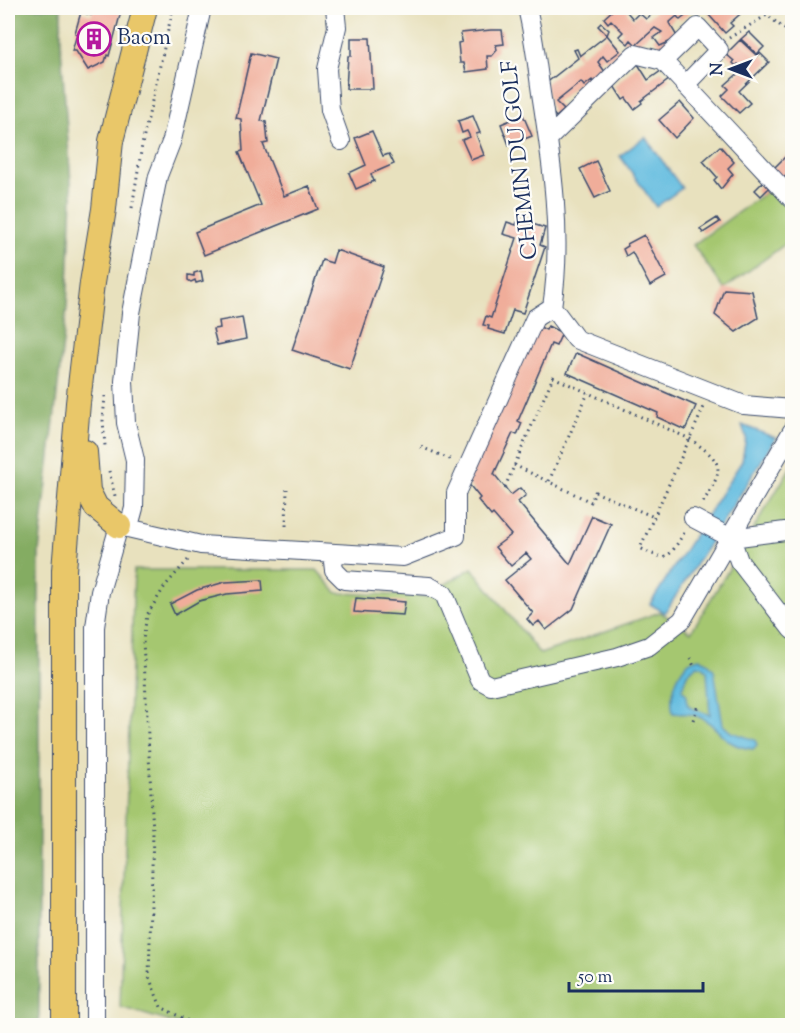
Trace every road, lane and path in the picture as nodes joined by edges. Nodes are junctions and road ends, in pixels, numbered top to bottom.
1 (145, 8) edge
2 (156, 8) edge
3 (202, 8) edge
4 (335, 8) edge
5 (527, 8) edge
6 (792, 35) edge
7 (716, 46) junction
8 (663, 61) junction
9 (685, 85) junction
10 (548, 139) junction
11 (341, 141) dead end
12 (792, 199) edge
13 (104, 209) junction
14 (552, 307) junction
15 (711, 392) junction
16 (588, 393) junction
17 (78, 403) junction
18 (792, 409) edge
19 (792, 431) edge
20 (690, 439) junction
21 (422, 447) dead end
22 (514, 465) junction
23 (468, 466) junction
24 (549, 481) junction
25 (504, 487) dead end
26 (287, 489) dead end
27 (654, 517) junction
28 (697, 520) junction
29 (119, 526) junction
30 (286, 526) dead end
31 (792, 532) edge
32 (727, 536) junction
33 (201, 545) junction
34 (332, 553) junction
35 (792, 630) edge
36 (690, 658) dead end
37 (696, 668) dead end
38 (698, 705) dead end
39 (693, 720) dead end
40 (64, 1026) edge
41 (95, 1026) edge
42 (198, 1026) edge

1 - 13 main road
2 - 13 main road
3 - 29 street
4 - 11 street
5 - 10 street, CHEMIN DU GOLF
6 - 7 path
7 - 8 street
7 - 9 street
8 - 9 street
8 - 10 street
9 - 12 street
10 - 14 street, CHEMIN DU GOLF
13 - 17 main road
14 - 15 street
14 - 23 street
15 - 18 street
15 - 20 path
16 - 20 path
16 - 22 path
16 - 24 path
17 - 29 main road
17 - 40 main road
19 - 32 street
20 - 27 path
20 - 28 path
21 - 23 path
22 - 24 path
22 - 25 path
23 - 34 street
24 - 27 path
26 - 30 path
27 - 28 path
28 - 32 street
29 - 33 street
29 - 41 street
31 - 32 street
32 - 34 street
32 - 35 street
33 - 34 street
33 - 42 path
36 - 37 path
38 - 39 path

